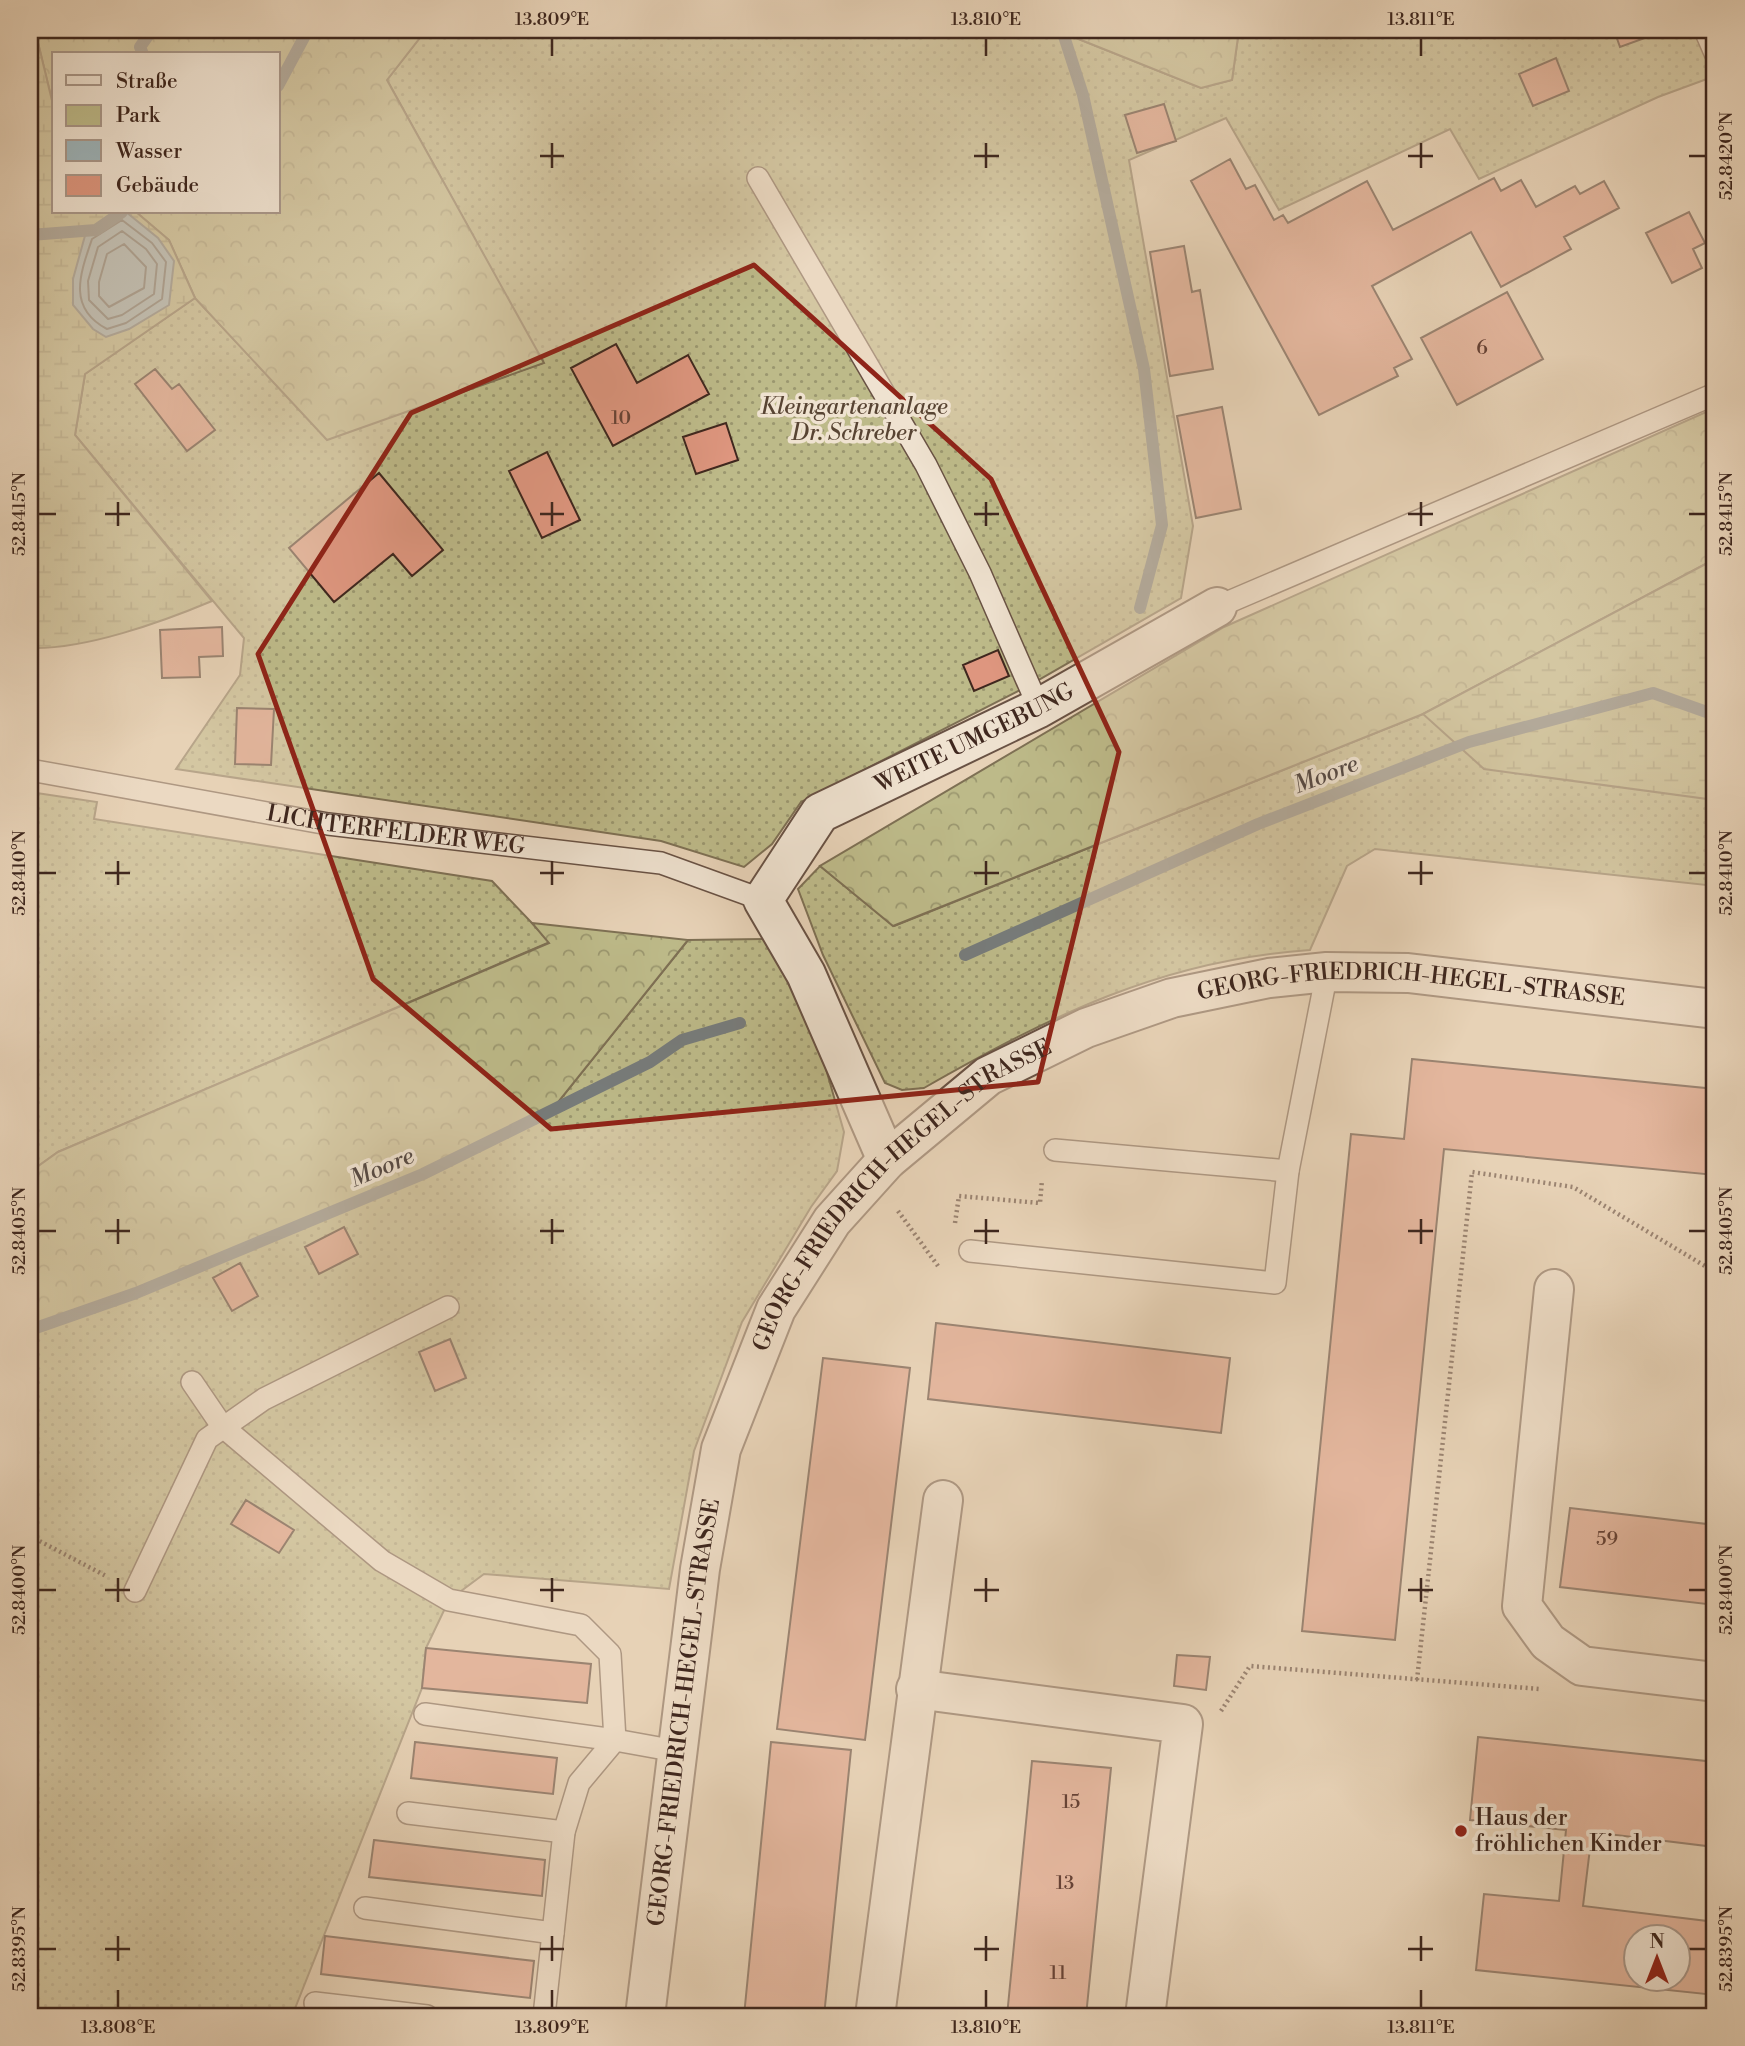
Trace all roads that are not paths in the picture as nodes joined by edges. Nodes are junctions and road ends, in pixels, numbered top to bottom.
1 (1705, 30) edge
2 (1715, 53) edge
3 (758, 178) dead end
4 (1715, 394) edge
5 (1217, 607) joint
6 (1039, 708) junction
7 (30, 770) edge
8 (763, 900) junction
9 (1327, 972) junction
10 (1715, 1009) edge
11 (1055, 1150) dead end
12 (877, 1171) junction
13 (1288, 1171) junction
14 (970, 1251) road end
15 (1554, 1289) dead end
16 (448, 1307) dead end
17 (192, 1382) dead end
18 (222, 1426) junction
19 (943, 1500) dead end
20 (135, 1591) road end
21 (1715, 1682) edge
22 (916, 1689) junction
23 (425, 1714) dead end
24 (615, 1740) junction
25 (676, 1751) junction
26 (408, 1813) dead end
27 (564, 1832) junction
28 (365, 1908) dead end
29 (553, 1933) junction
30 (315, 2003) dead end
31 (427, 2016) edge
32 (544, 2016) edge
33 (645, 2016) edge
34 (875, 2016) edge
35 (1145, 2016) edge

1 - 2 lane
3 - 6 lane
4 - 5 lane
5 - 6 street, WEITE UMGEBUNG
6 - 8 street, WEITE UMGEBUNG
7 - 8 lane, LICHTERFELDER WEG
8 - 12 street
9 - 10 street, GEORG-FRIEDRICH-HEGEL-STRASSE
9 - 12 street, GEORG-FRIEDRICH-HEGEL-STRASSE
9 - 13 lane
11 - 13 lane
12 - 25 street, GEORG-FRIEDRICH-HEGEL-STRASSE
13 - 14 lane
15 - 21 street
16 - 18 lane
17 - 18 lane
18 - 20 lane
18 - 24 lane
19 - 22 street
22 - 34 street
22 - 35 street
23 - 24 lane
24 - 25 lane
24 - 27 lane
25 - 33 street, GEORG-FRIEDRICH-HEGEL-STRASSE
26 - 27 lane
27 - 29 lane
28 - 29 lane
29 - 32 lane
30 - 31 lane

